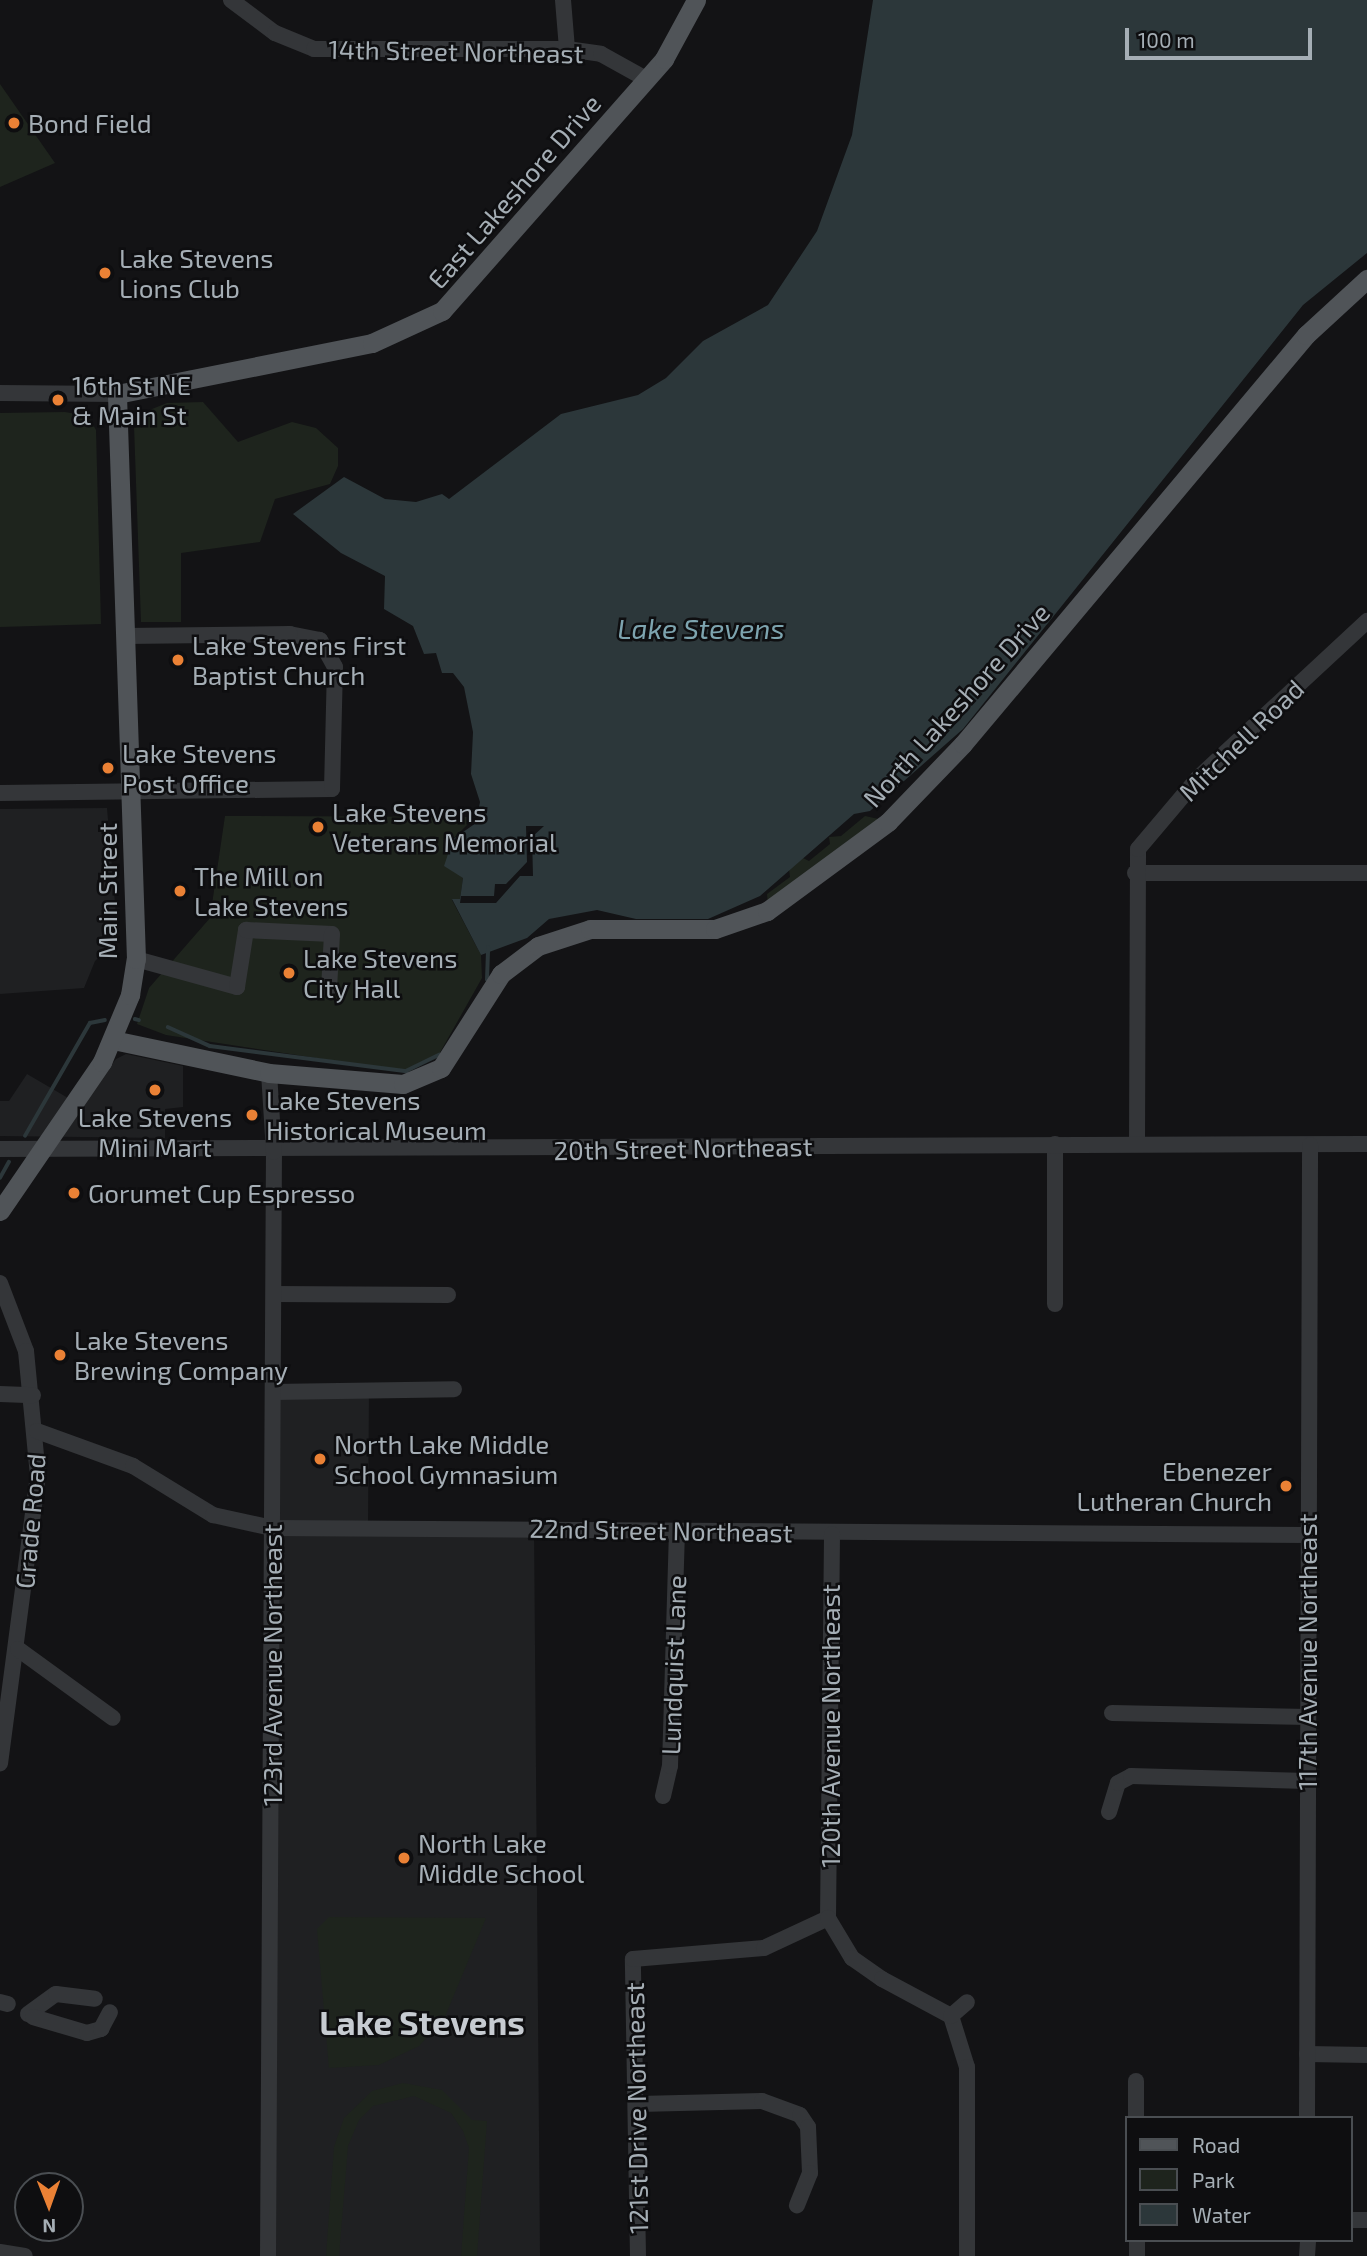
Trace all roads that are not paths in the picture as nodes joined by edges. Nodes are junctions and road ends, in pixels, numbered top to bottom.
1 (231, 0) edge
2 (563, 0) edge
3 (696, 0) edge
4 (567, 49) junction
5 (646, 79) junction
6 (1367, 279) edge
7 (0, 393) edge
8 (117, 394) junction
9 (1367, 621) edge
10 (125, 636) junction
11 (0, 793) edge
12 (132, 793) junction
13 (1135, 873) junction
14 (1367, 873) edge
15 (136, 959) junction
16 (329, 989) dead end
17 (114, 1040) junction
18 (269, 1073) junction
19 (1055, 1144) junction
20 (1137, 1144) junction
21 (1367, 1144) edge
22 (1310, 1145) junction
23 (4, 1150) edge
24 (32, 1151) junction
25 (274, 1152) junction
26 (0, 1211) edge
27 (0, 1283) edge
28 (274, 1294) junction
29 (448, 1295) dead end
30 (1055, 1304) dead end
31 (454, 1389) dead end
32 (273, 1392) junction
33 (0, 1394) edge
34 (33, 1395) junction
35 (37, 1431) junction
36 (272, 1528) junction
37 (677, 1533) junction
38 (832, 1534) junction
39 (1306, 1535) junction
40 (18, 1649) junction
41 (1112, 1713) dead end
42 (1308, 1717) junction
43 (113, 1718) dead end
44 (0, 1764) edge
45 (1308, 1781) junction
46 (663, 1796) dead end
47 (1109, 1812) dead end
48 (828, 1918) junction
49 (94, 1999) dead end
50 (967, 2002) dead end
51 (110, 2012) dead end
52 (951, 2015) junction
53 (1307, 2054) junction
54 (1367, 2055) edge
55 (1136, 2081) dead end
56 (639, 2104) junction
57 (1136, 2116) edge
58 (1307, 2116) edge
59 (797, 2206) dead end
60 (0, 2252) edge
61 (25, 2256) edge
62 (268, 2256) edge
63 (638, 2256) edge
64 (967, 2256) edge

1 - 4 street, 14th Street Northeast
2 - 4 street
3 - 5 main road, East Lakeshore Drive
4 - 5 street, 14th Street Northeast
5 - 8 main road, East Lakeshore Drive
6 - 18 main road, North Lakeshore Drive
7 - 8 street
8 - 10 main road, Main Street
9 - 13 street, Mitchell Road
10 - 12 main road, Main Street
10 - 12 street
11 - 12 street
12 - 15 main road, Main Street
13 - 14 street
13 - 20 street, Mitchell Road
15 - 16 street
15 - 17 main road, Main Street
17 - 18 main road, North Lakeshore Drive
17 - 24 main road, Main Street
18 - 25 street, 123rd Avenue Northeast
19 - 20 street, 20th Street Northeast
19 - 25 street, 20th Street Northeast
19 - 30 street
20 - 22 street, 20th Street Northeast
21 - 22 street, 20th Street Northeast
22 - 39 street, 117th Avenue Northeast
23 - 24 street, 20th Street Northeast
24 - 25 street, 20th Street Northeast
24 - 26 main road, Main Street
25 - 28 street, 123rd Avenue Northeast
27 - 34 street, Grade Road
28 - 29 street
28 - 32 street, 123rd Avenue Northeast
31 - 32 street
32 - 36 street, 123rd Avenue Northeast
33 - 34 street
34 - 35 street, Grade Road
35 - 36 street, 22nd Street Northeast
35 - 40 street, Grade Road
36 - 37 street, 22nd Street Northeast
36 - 62 street, 123rd Avenue Northeast
37 - 38 street, 22nd Street Northeast
37 - 46 street, Lundquist Lane
38 - 39 street, 22nd Street Northeast
38 - 48 street, 120th Avenue Northeast
39 - 42 street, 117th Avenue Northeast
40 - 43 street
40 - 44 street, Grade Road
41 - 42 street
42 - 45 street, 117th Avenue Northeast
45 - 47 street
45 - 53 street, 117th Avenue Northeast
48 - 52 street
48 - 56 street, 121st Drive Northeast
49 - 51 street
50 - 52 street
52 - 64 street
53 - 54 street
53 - 58 street, 117th Avenue Northeast
55 - 57 street
56 - 59 street
56 - 63 street, 121st Drive Northeast
60 - 61 street

